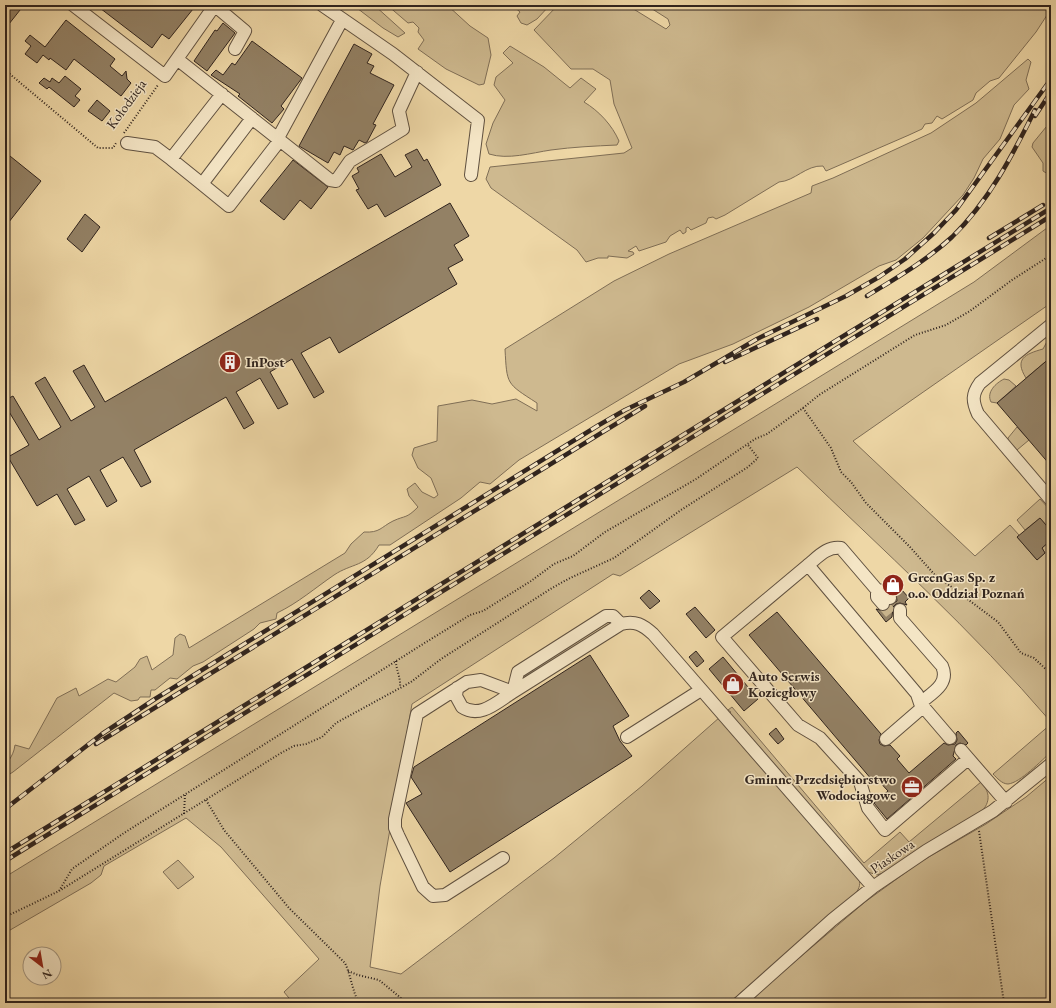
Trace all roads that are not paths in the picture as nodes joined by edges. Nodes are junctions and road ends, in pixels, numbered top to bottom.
1 (74, 5) edge
2 (214, 5) edge
3 (322, 5) edge
4 (342, 20) junction
5 (235, 49) dead end
6 (177, 59) junction
7 (417, 72) junction
8 (222, 94) junction
9 (252, 118) junction
10 (279, 139) junction
11 (122, 140) road end
12 (171, 159) junction
13 (471, 175) dead end
14 (202, 184) junction
15 (1051, 325) edge
16 (1051, 500) edge
17 (808, 565) junction
18 (886, 601) tunnel mouth
19 (898, 615) tunnel mouth
20 (621, 624) junction
21 (535, 661) junction
22 (543, 673) junction
23 (456, 688) junction
24 (700, 690) junction
25 (513, 692) junction
26 (921, 705) junction
27 (628, 737) dead end
28 (950, 738) dead end
29 (886, 739) dead end
30 (1051, 764) edge
31 (1006, 802) junction
32 (503, 858) dead end
33 (873, 887) junction
34 (739, 1003) edge

1 - 6 street, Kołodzieja
2 - 5 street
2 - 6 street, Kołodzieja
3 - 4 street
4 - 7 street
4 - 10 street
6 - 8 street
7 - 10 street
7 - 13 street
8 - 9 street
8 - 12 street
9 - 10 street
9 - 14 street
10 - 14 street
11 - 12 street
12 - 14 street
15 - 16 street
17 - 18 street
17 - 26 street
17 - 31 street
19 - 26 street
20 - 21 street
20 - 22 street
20 - 24 street
21 - 22 street
21 - 25 street
22 - 25 street
23 - 25 street
23 - 25 street
23 - 32 street
24 - 27 street
24 - 33 street
26 - 28 street
26 - 29 street
30 - 31 street, Piaskowa
31 - 33 street, Piaskowa
33 - 34 street, Piaskowa

